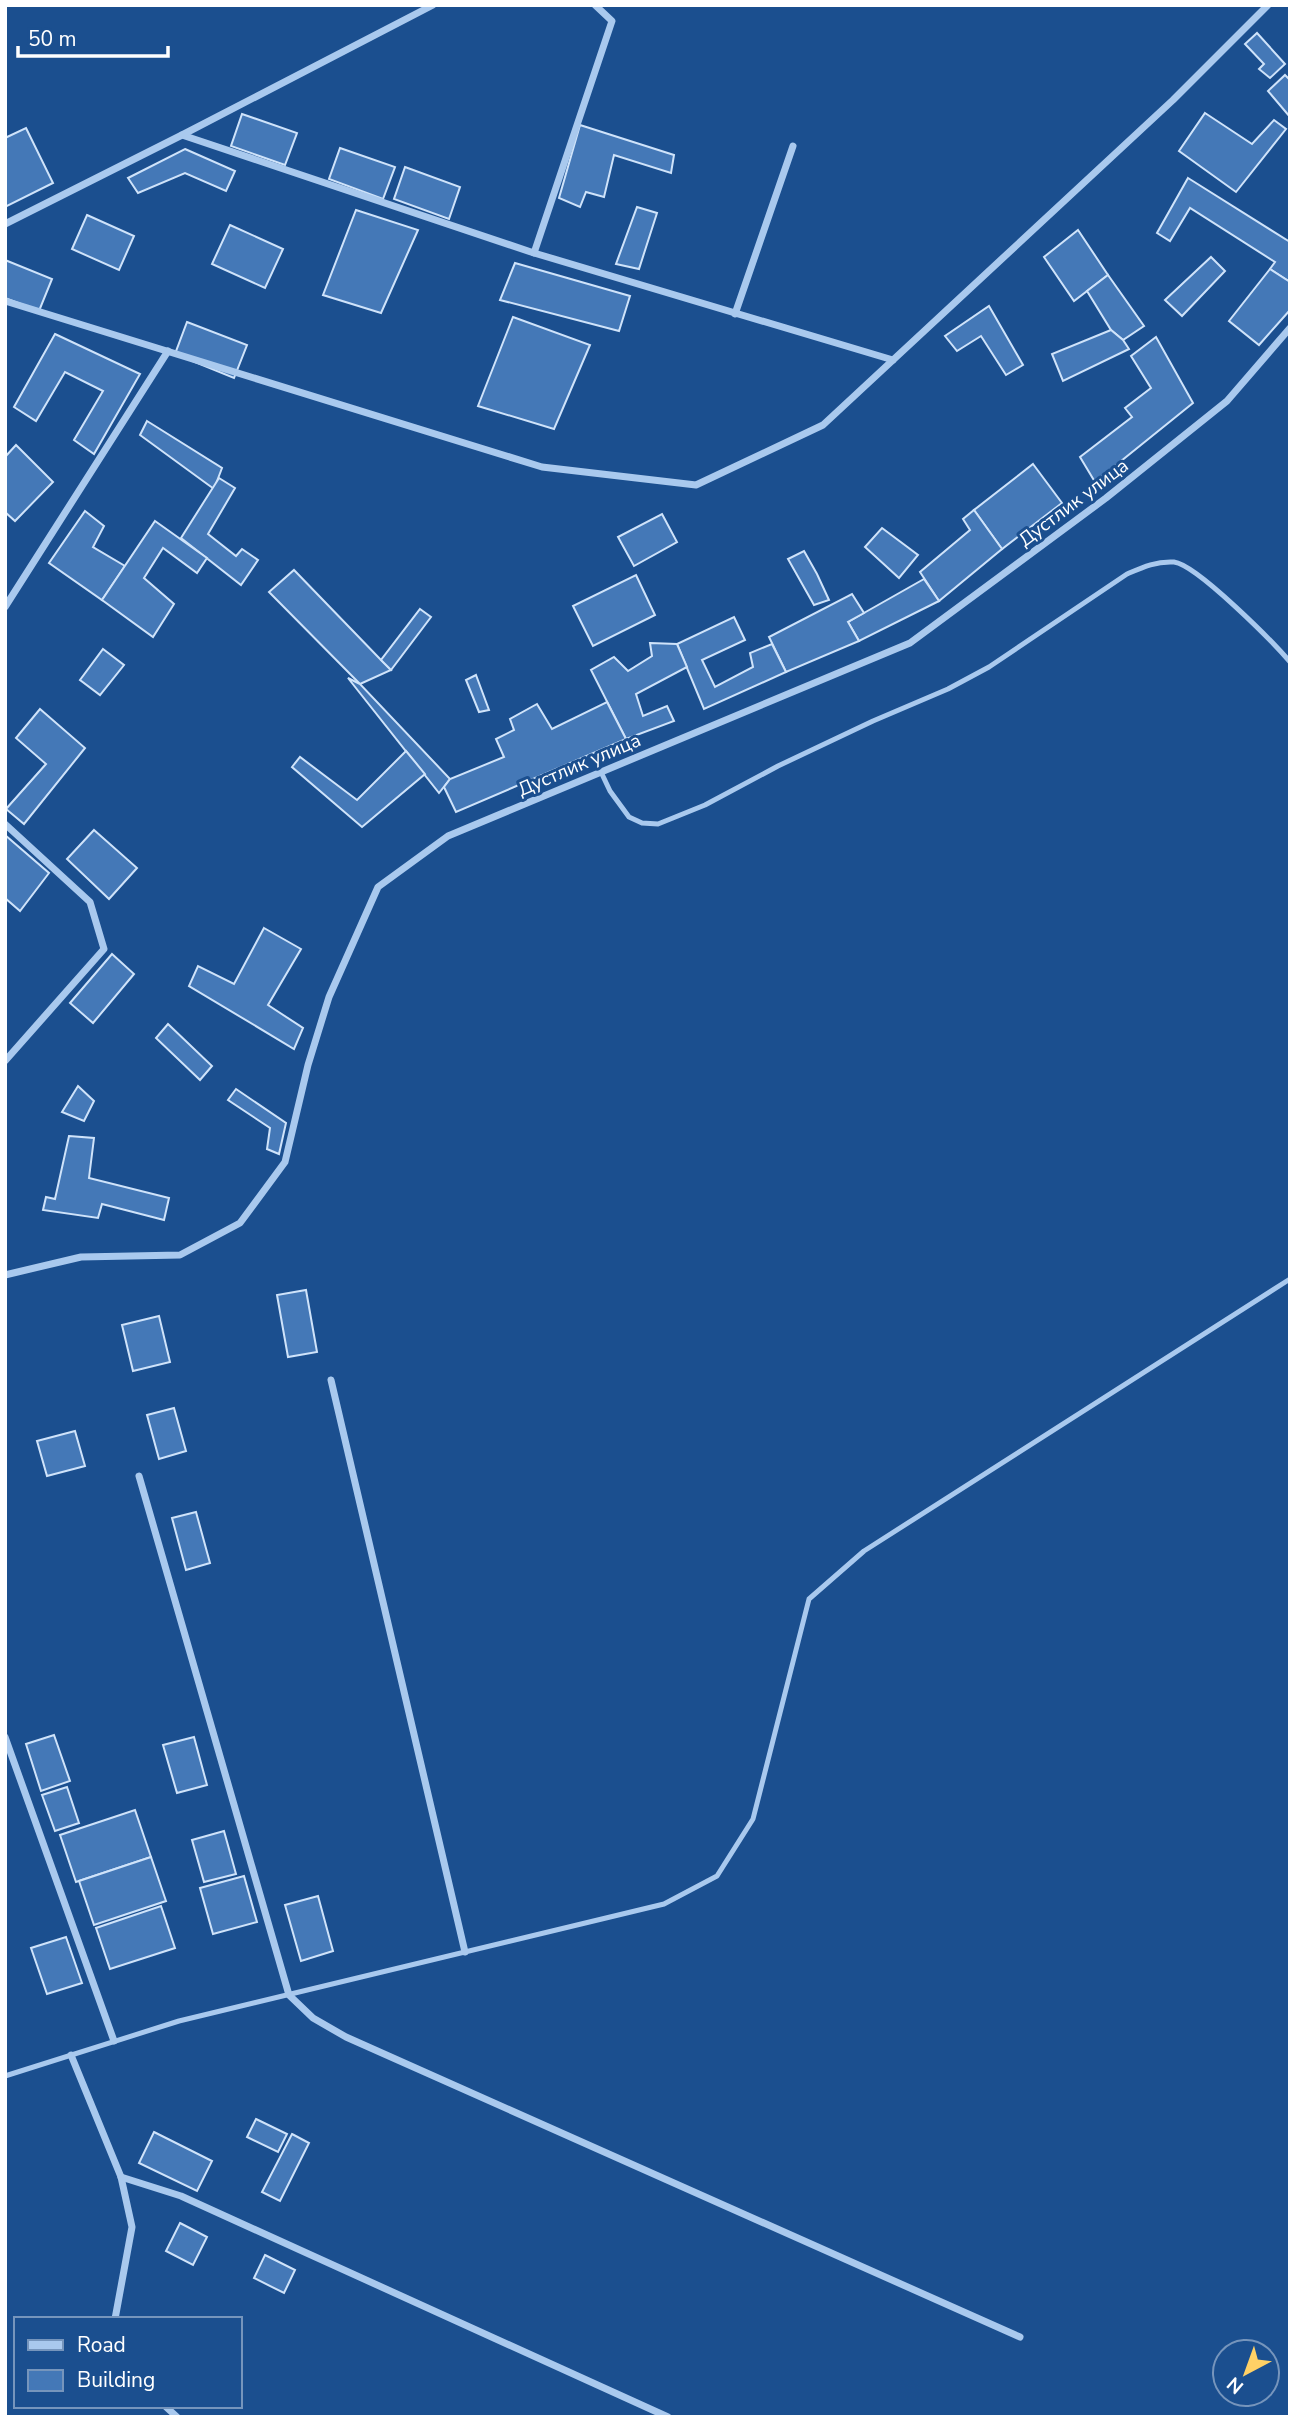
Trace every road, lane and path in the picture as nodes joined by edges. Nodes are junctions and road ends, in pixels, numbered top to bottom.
1 (433, 5) edge
2 (596, 5) edge
3 (1268, 5) edge
4 (183, 135) junction
5 (793, 146) dead end
6 (5, 224) edge
7 (534, 253) junction
8 (5, 301) edge
9 (735, 314) junction
10 (1290, 328) edge
11 (168, 351) junction
12 (893, 360) junction
13 (5, 607) edge
14 (1290, 662) edge
15 (601, 772) junction
16 (5, 824) edge
17 (5, 1061) edge
18 (5, 1275) edge
19 (1290, 1279) edge
20 (331, 1380) dead end
21 (139, 1476) dead end
22 (5, 1737) edge
23 (465, 1952) junction
24 (289, 1995) junction
25 (114, 2041) junction
26 (71, 2055) junction
27 (5, 2076) edge
28 (121, 2177) junction
29 (115, 2317) edge
30 (1020, 2337) dead end
31 (668, 2417) edge

1 - 4 street
2 - 7 street
3 - 12 street
4 - 6 street
4 - 7 street
5 - 9 street
7 - 9 street
8 - 11 street
9 - 12 street
10 - 15 street, Дустлик улица
11 - 12 street
11 - 13 street
14 - 15 lane
15 - 18 street, Дустлик улица
16 - 17 street
19 - 23 lane
20 - 23 street
21 - 24 street
22 - 25 street
23 - 24 lane
24 - 25 lane
24 - 30 street
25 - 26 lane
26 - 27 lane
26 - 28 street
28 - 29 street
28 - 31 street

